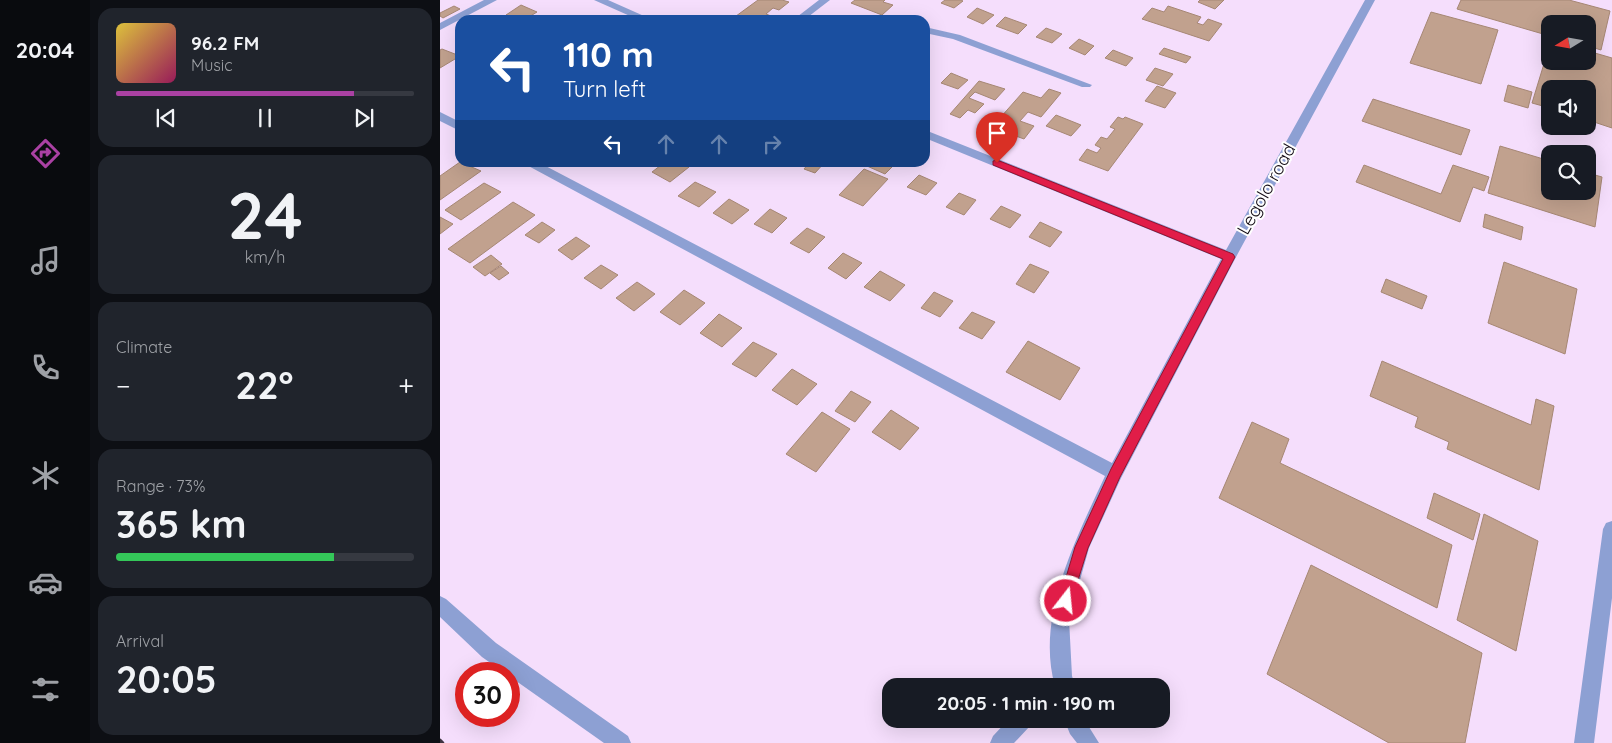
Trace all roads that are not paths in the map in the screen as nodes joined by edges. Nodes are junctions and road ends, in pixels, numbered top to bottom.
1 (492, 0) edge
2 (599, 0) edge
3 (1370, 0) edge
4 (821, 1) edge
5 (463, 15) edge
6 (636, 15) edge
7 (804, 15) edge
8 (455, 19) edge
9 (440, 27) edge
10 (930, 31) edge
11 (1086, 85) dead end
12 (440, 116) edge
13 (455, 124) edge
14 (930, 136) edge
15 (536, 167) edge
16 (1230, 257) junction
17 (1116, 473) junction
18 (1612, 529) edge
19 (440, 604) edge
20 (1060, 678) edge
21 (1014, 728) edge
22 (1078, 728) edge
23 (621, 743) edge
24 (1000, 743) edge
25 (1089, 743) edge
26 (1584, 743) edge

1 - 5 street
2 - 6 street
3 - 16 street, Legolo road
4 - 7 street
8 - 9 street
10 - 11 street
12 - 13 street
14 - 16 street
15 - 17 street
16 - 17 street, Legolo road
17 - 20 street, Legolo road
18 - 26 street
19 - 23 street
21 - 24 street
22 - 25 street

